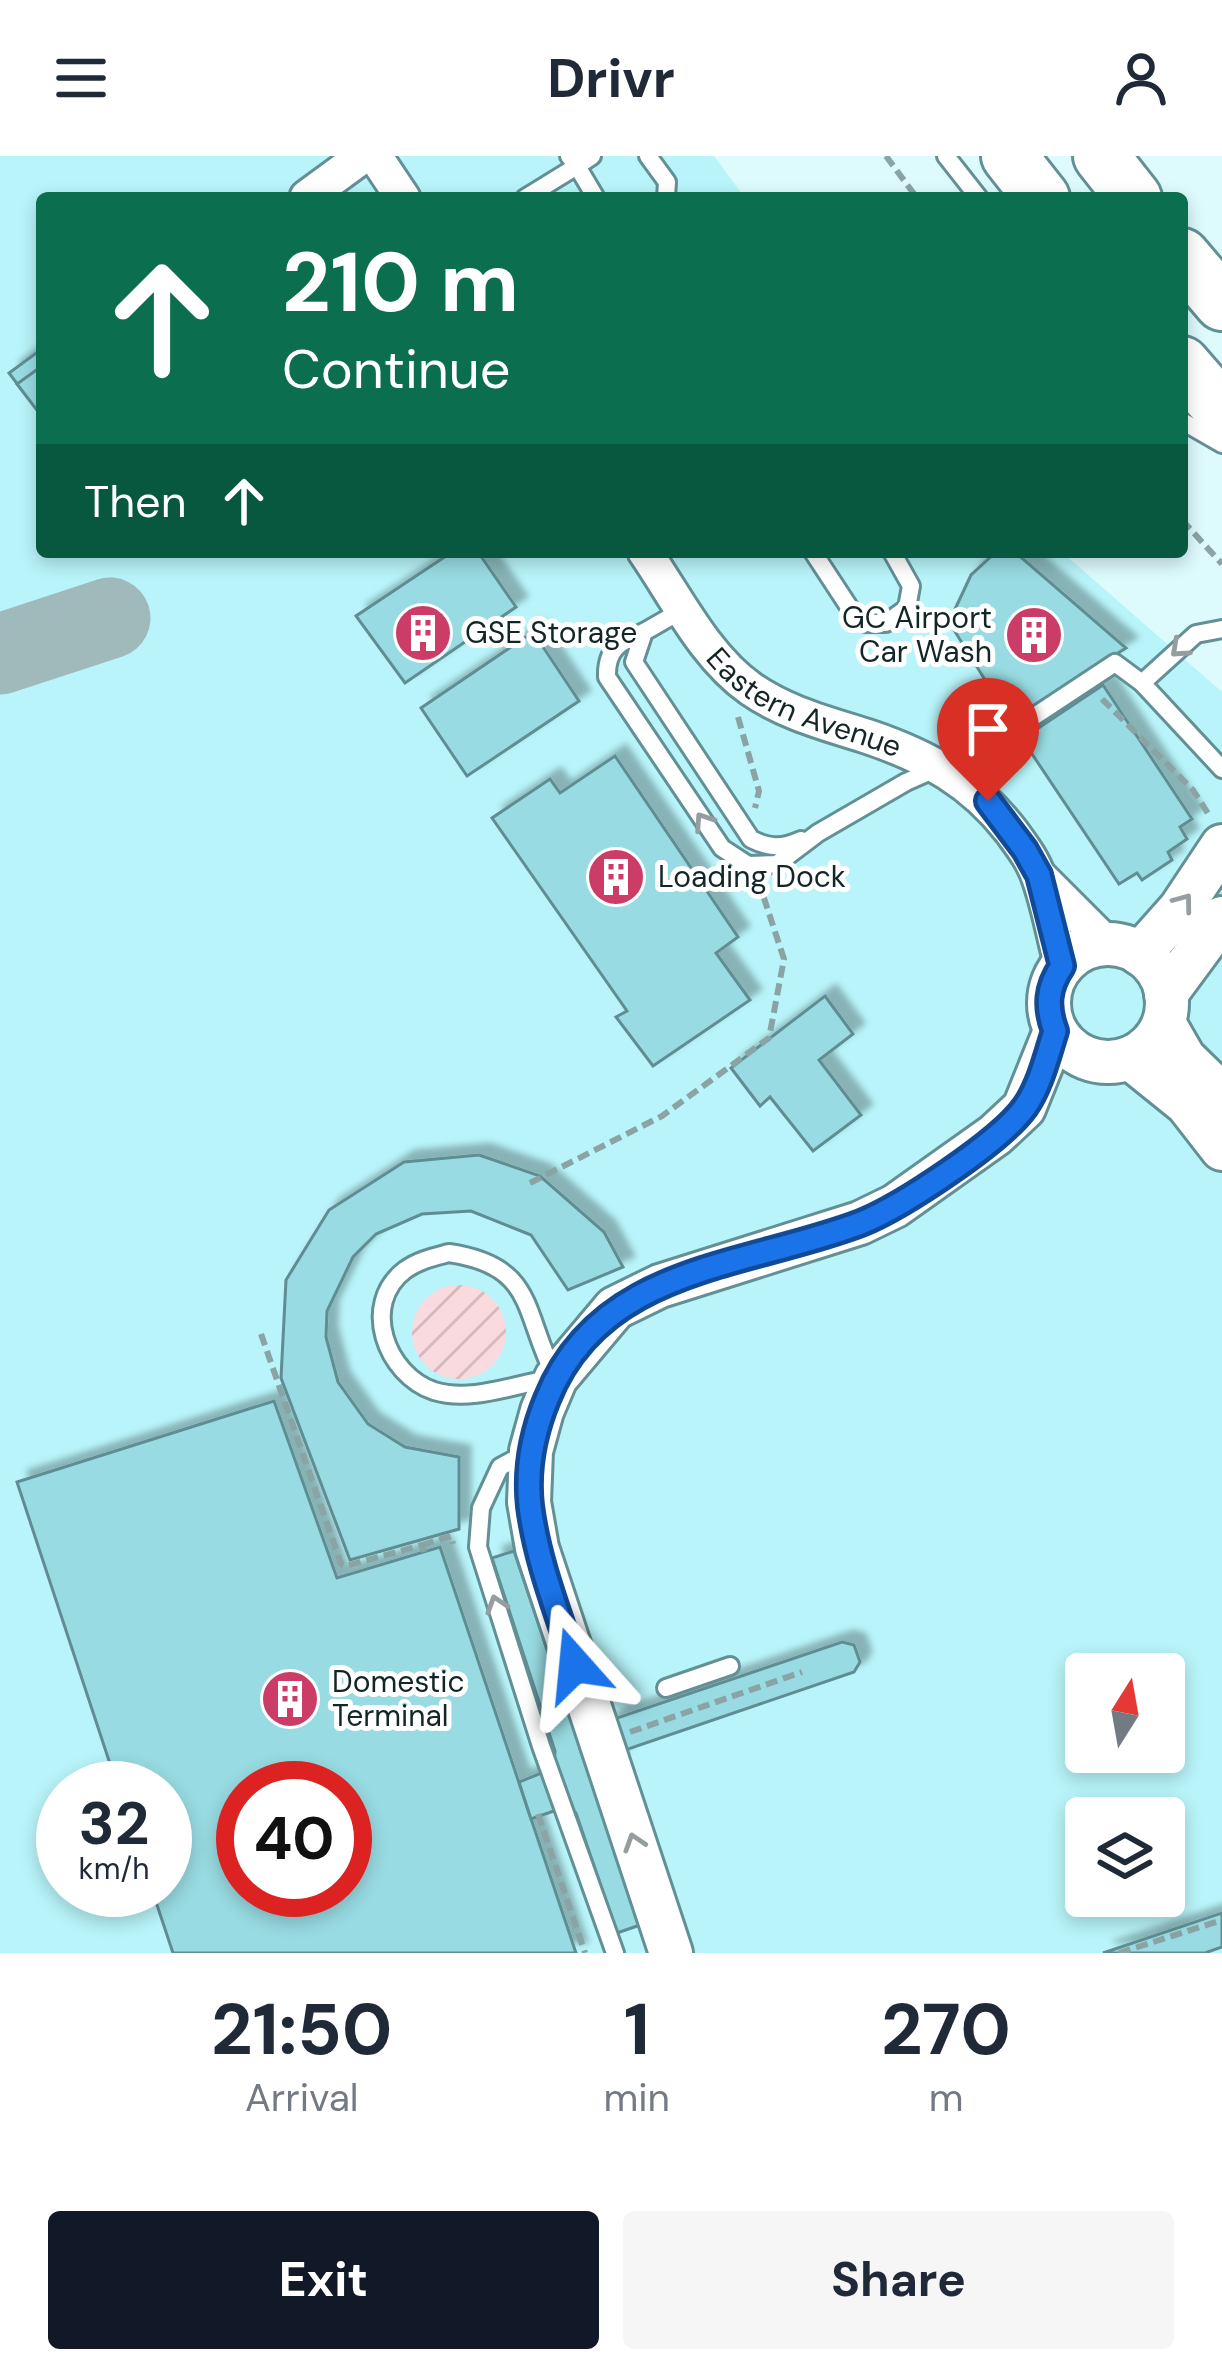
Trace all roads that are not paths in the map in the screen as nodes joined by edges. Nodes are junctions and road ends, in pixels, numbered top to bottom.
1 (363, 156) edge
2 (375, 156) edge
3 (647, 156) edge
4 (946, 156) edge
5 (1009, 156) edge
6 (1101, 156) edge
7 (579, 159) edge
8 (314, 192) edge
9 (400, 192) edge
10 (533, 192) edge
11 (595, 192) edge
12 (666, 192) edge
13 (974, 192) edge
14 (1037, 192) edge
15 (1129, 192) edge
16 (1188, 263) edge
17 (1222, 303) edge
18 (1188, 371) edge
19 (1222, 410) edge
20 (1188, 424) edge
21 (1222, 444) edge
22 (649, 558) edge
23 (817, 558) edge
24 (895, 558) edge
25 (684, 609) junction
26 (1222, 628) edge
27 (644, 632) junction
28 (1142, 683) junction
29 (1222, 769) edge
30 (950, 772) junction
31 (1215, 831) edge
32 (818, 833) junction
33 (1039, 875) junction
34 (1222, 918) edge
35 (1124, 950) junction
36 (1062, 966) junction
37 (1165, 1009) junction
38 (1055, 1031) junction
39 (1130, 1058) junction
40 (1220, 1127) edge
41 (556, 1378) junction
42 (531, 1451) junction
43 (730, 1666) dead end
44 (666, 1688) dead end
45 (615, 1953) edge
46 (671, 1953) edge

1 - 8 street
2 - 9 street
3 - 12 lane
4 - 13 lane
5 - 14 highway
6 - 15 highway
7 - 10 lane
7 - 11 lane
16 - 17 highway
18 - 19 highway
20 - 21 lane
22 - 25 street, Eastern Avenue
23 - 24 lane
25 - 27 lane
25 - 30 street, Eastern Avenue
26 -> 28 lane
27 - 32 lane
32 -> 27 lane
28 - 29 lane
28 - 30 lane
30 - 32 lane
30 - 33 street, Eastern Avenue
35 -> 31 street
33 - 35 street, Eastern Avenue
33 - 36 street, Eastern Avenue
34 - 37 street
35 - 36 street
35 - 37 street
36 - 38 street
37 - 39 street
37 - 40 street
38 - 39 street
38 - 41 street
39 - 40 street
41 - 41 lane
41 - 42 street
45 -> 42 lane
46 -> 42 street
43 - 44 lane

